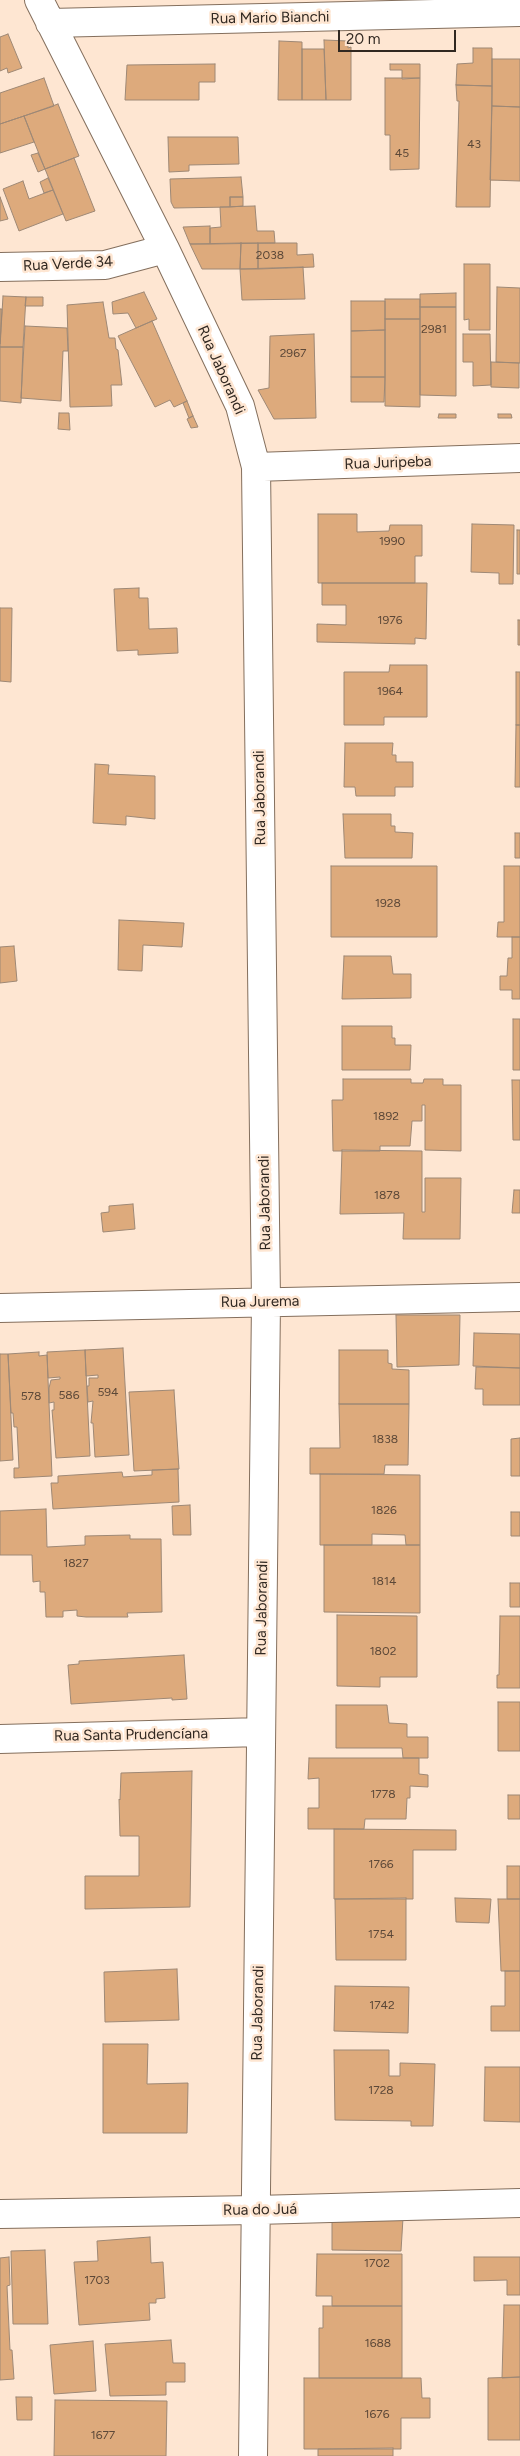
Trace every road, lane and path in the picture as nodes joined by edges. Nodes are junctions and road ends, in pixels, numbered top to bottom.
1 (44, 12) edge
2 (520, 12) edge
3 (165, 249) junction
4 (0, 267) edge
5 (520, 458) edge
6 (256, 467) junction
7 (520, 1297) edge
8 (266, 1302) junction
9 (0, 1308) edge
10 (261, 1732) junction
11 (0, 1738) edge
12 (520, 2202) edge
13 (256, 2210) junction
14 (0, 2214) edge
15 (253, 2456) edge

1 - 2 street, Rua Mario Bianchi
1 - 3 street, Rua Jaborandi
3 - 4 street, Rua Verde 34
3 - 6 street, Rua Jaborandi
5 - 6 street, Rua Juripeba
6 - 8 street, Rua Jaborandi
7 - 8 street, Rua Jurema
8 - 9 street, Rua Jurema
8 - 10 street, Rua Jaborandi
10 - 11 street, Rua Santa Prudencíana
10 - 13 street, Rua Jaborandi
12 - 13 street, Rua do Juá
13 - 14 street, Rua do Juá
13 - 15 street, Rua Jaborandi

